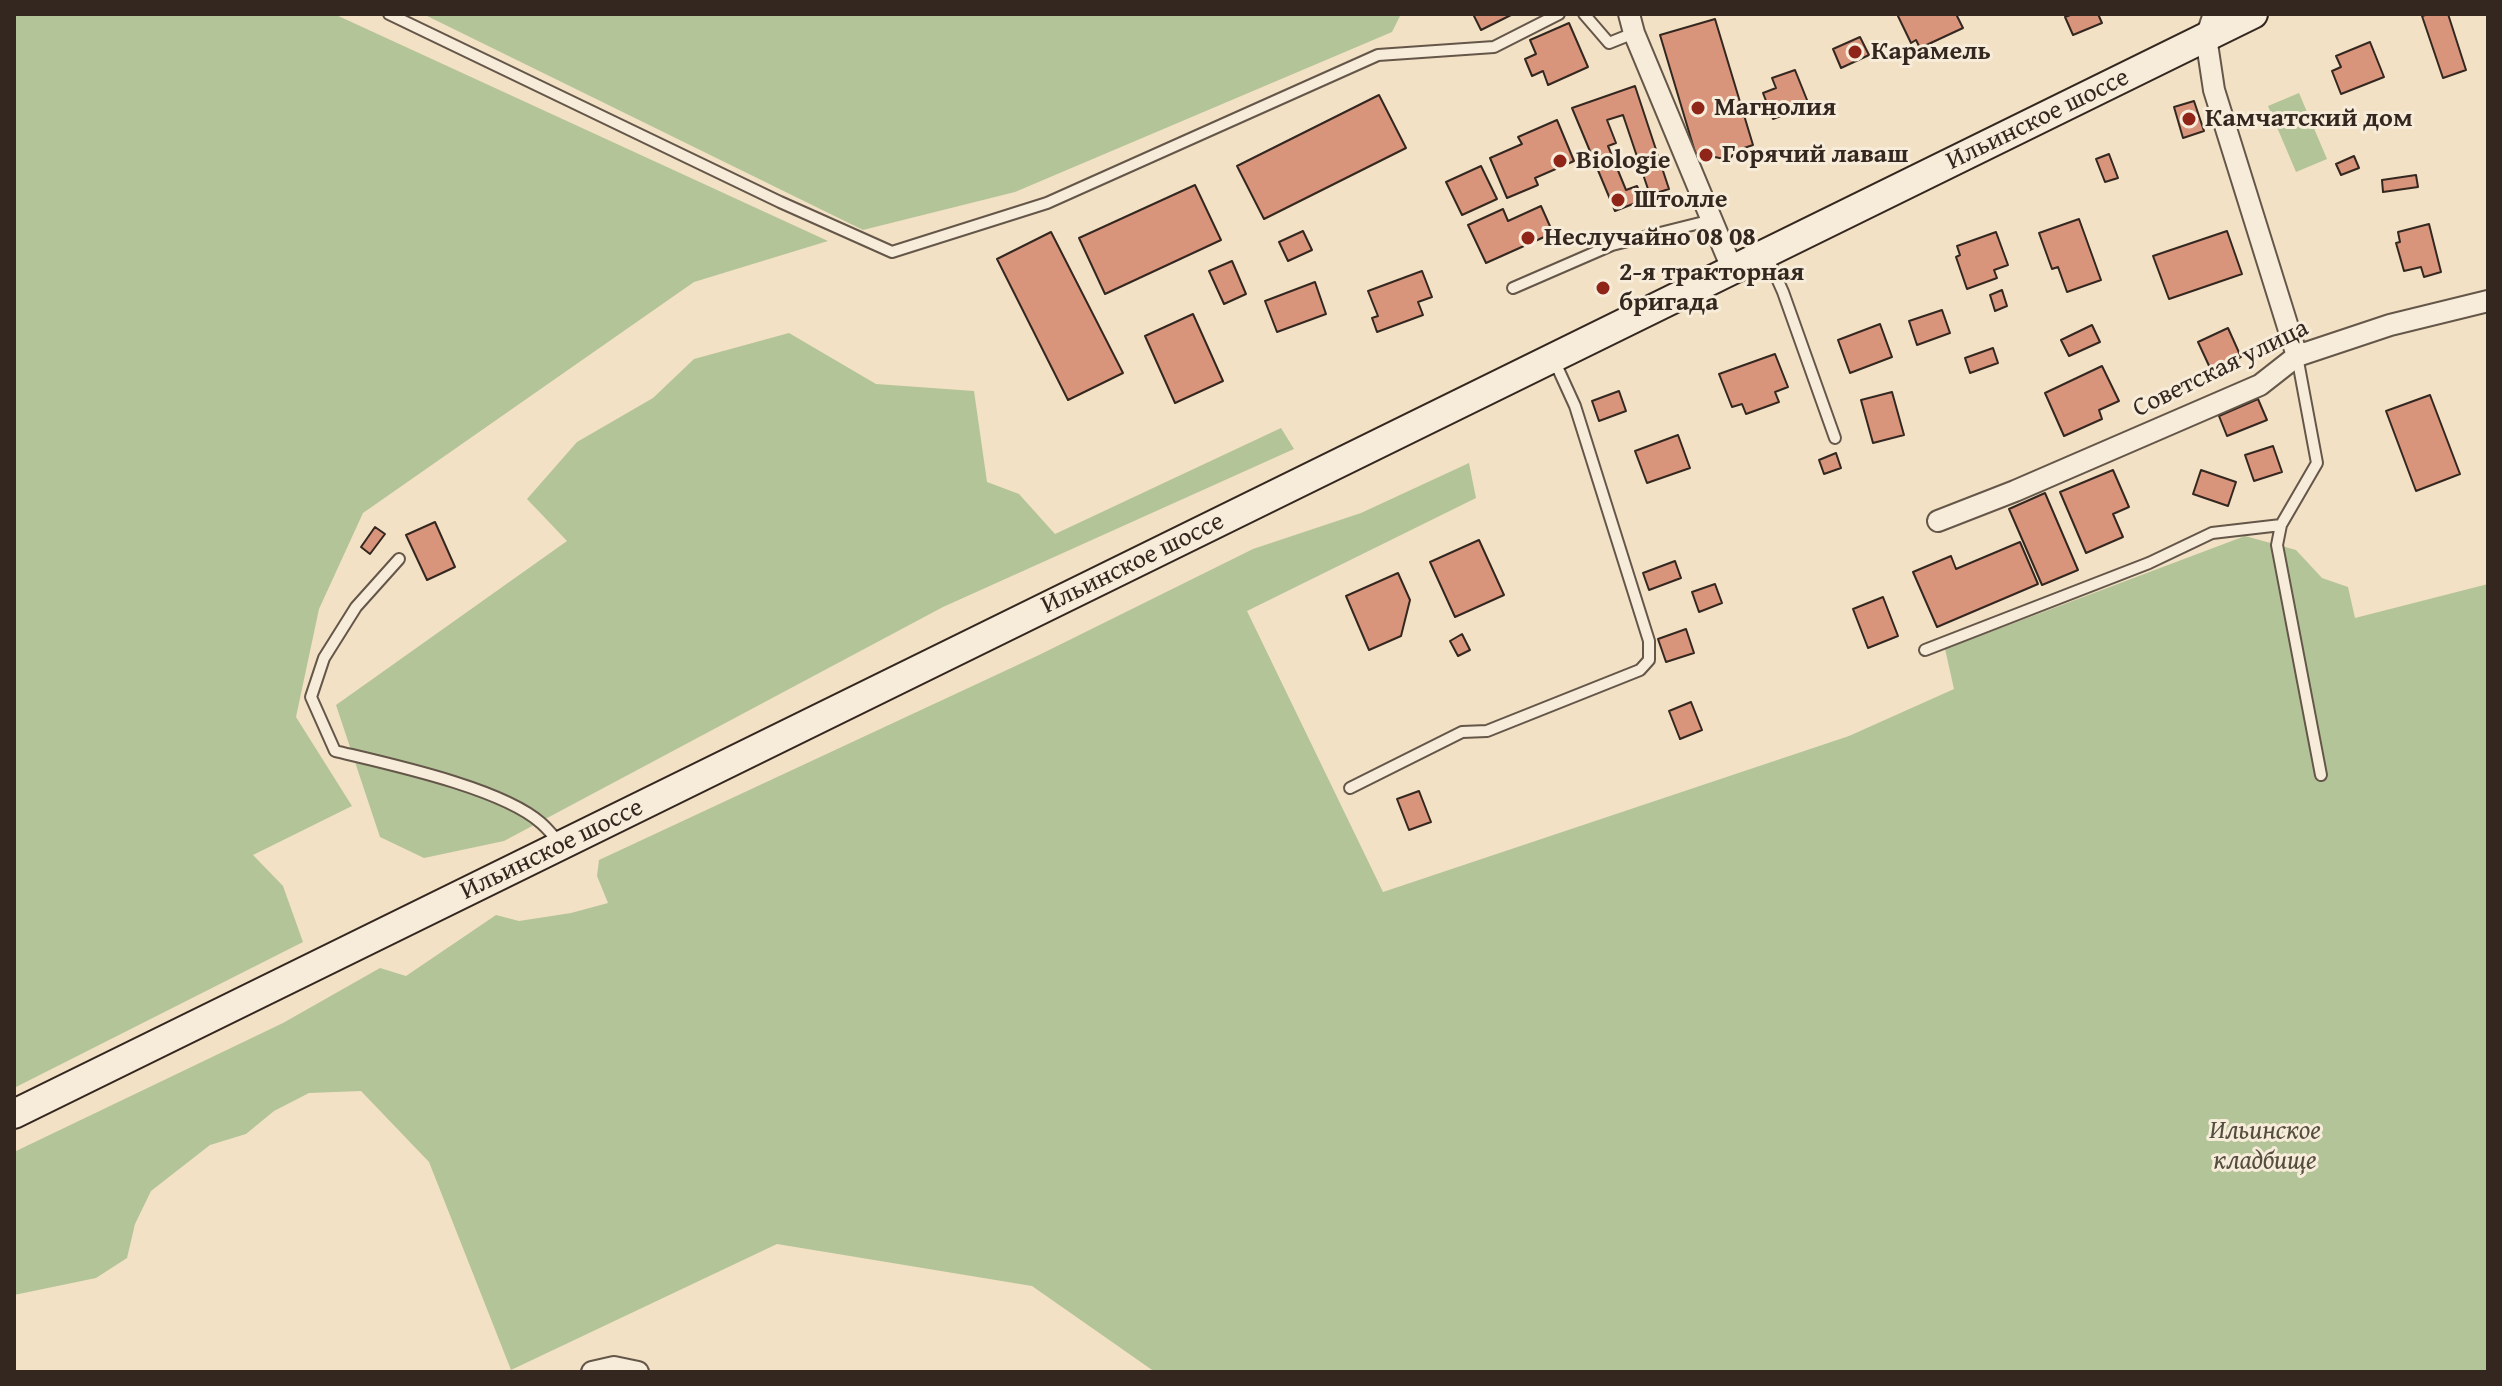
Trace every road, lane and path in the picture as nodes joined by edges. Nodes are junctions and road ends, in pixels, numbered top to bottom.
1 (389, 14) edge
2 (1559, 14) edge
3 (1584, 14) edge
4 (2253, 14) edge
5 (1631, 24) edge
6 (2210, 25) edge
7 (1712, 220) junction
8 (1766, 255) junction
9 (1733, 271) junction
10 (1513, 288) dead end
11 (2488, 301) edge
12 (2297, 356) junction
13 (1553, 358) junction
14 (1835, 438) dead end
15 (1938, 521) dead end
16 (2281, 525) junction
17 (399, 559) dead end
18 (1925, 650) dead end
19 (2321, 775) dead end
20 (1350, 788) dead end
21 (561, 845) junction
22 (14, 1114) edge
23 (592, 1372) edge
24 (638, 1372) edge

1 - 2 lane
3 - 5 lane
4 - 6 main road, Ильинское шоссе
5 - 7 street
6 - 8 main road, Ильинское шоссе
6 - 12 street
7 - 9 street
7 - 10 lane
8 - 9 main road, Ильинское шоссе
8 - 14 lane
9 - 13 main road, Ильинское шоссе
11 - 12 street, Советская улица
12 - 15 street, Советская улица
12 - 16 lane
13 - 20 lane
13 - 21 main road, Ильинское шоссе
16 - 18 lane
16 - 19 lane
17 - 21 lane
21 - 22 main road, Ильинское шоссе
23 - 24 street

